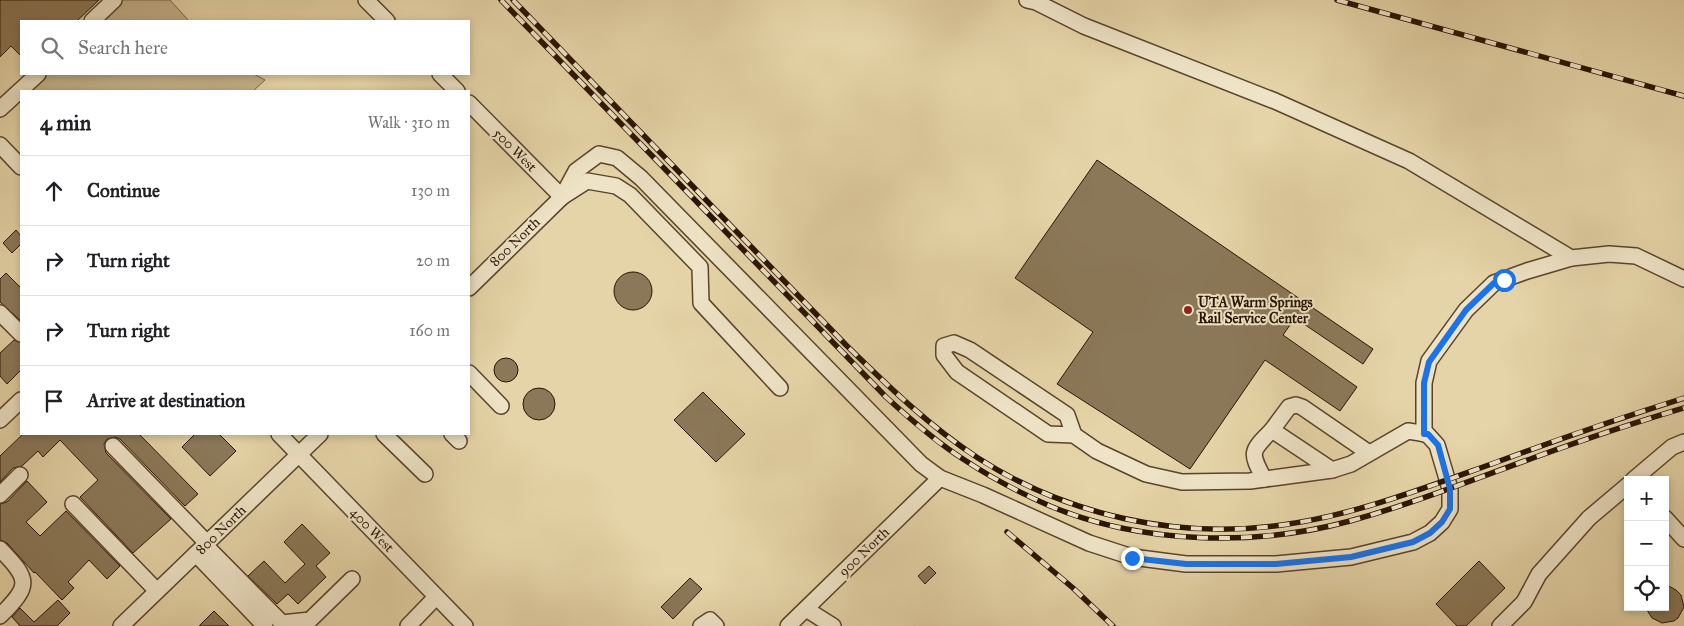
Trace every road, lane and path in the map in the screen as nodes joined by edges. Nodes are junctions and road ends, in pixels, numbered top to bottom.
1 (114, 0) edge
2 (366, 0) edge
3 (1027, 0) edge
4 (93, 20) edge
5 (387, 20) edge
6 (37, 75) edge
7 (441, 75) edge
8 (21, 90) edge
9 (456, 90) edge
10 (20, 91) edge
11 (470, 104) edge
12 (0, 109) edge
13 (0, 145) edge
14 (20, 166) edge
15 (562, 197) junction
16 (1571, 258) junction
17 (1684, 279) edge
18 (470, 287) edge
19 (0, 313) edge
20 (20, 333) edge
21 (470, 374) edge
22 (780, 388) dead end
23 (20, 401) edge
24 (501, 406) dead end
25 (0, 420) edge
26 (1272, 430) junction
27 (1424, 434) junction
28 (280, 435) edge
29 (319, 435) edge
30 (385, 435) edge
31 (1074, 435) junction
32 (1684, 442) edge
33 (113, 446) dead end
34 (1369, 453) junction
35 (299, 454) junction
36 (1332, 470) junction
37 (425, 474) dead end
38 (20, 475) dead end
39 (1638, 476) edge
40 (940, 478) junction
41 (1264, 479) junction
42 (1624, 487) edge
43 (0, 495) edge
44 (73, 504) dead end
45 (1668, 521) edge
46 (1684, 539) edge
47 (203, 547) junction
48 (0, 549) edge
49 (352, 579) dead end
50 (157, 591) junction
51 (436, 597) junction
52 (806, 609) junction
53 (0, 616) edge
54 (122, 626) edge
55 (265, 626) edge
56 (408, 626) edge
57 (464, 626) edge
58 (701, 626) edge
59 (716, 626) edge
60 (788, 626) edge
61 (833, 626) edge
62 (1500, 626) edge

1 - 4 street
2 - 5 street
3 - 16 street
6 - 8 street
7 - 9 street
10 - 12 street
11 - 15 street, 500 West
13 - 14 street
15 - 18 street, 800 North
15 - 22 street
15 - 40 street
16 - 17 street
16 - 27 street
19 - 20 street
21 - 24 street
23 - 25 street
26 - 34 street
26 - 36 street
26 - 41 street
27 - 34 street
27 - 40 street
28 - 35 street, 400 West
29 - 35 street, 800 North
30 - 37 street
31 - 31 street
31 - 41 street
32 - 39 street
33 - 47 street
34 - 36 street
35 - 47 street, 800 North
35 - 51 street, 400 West
36 - 41 street
38 - 43 street
40 - 52 street, 900 North
42 - 62 street
44 - 50 street
45 - 46 street
47 - 49 street
47 - 50 street, 800 North
47 - 55 street
48 - 53 street
50 - 54 street, 800 North
51 - 56 street
51 - 57 street, 400 West
52 - 60 street, 900 North
52 - 61 street
58 - 59 street

